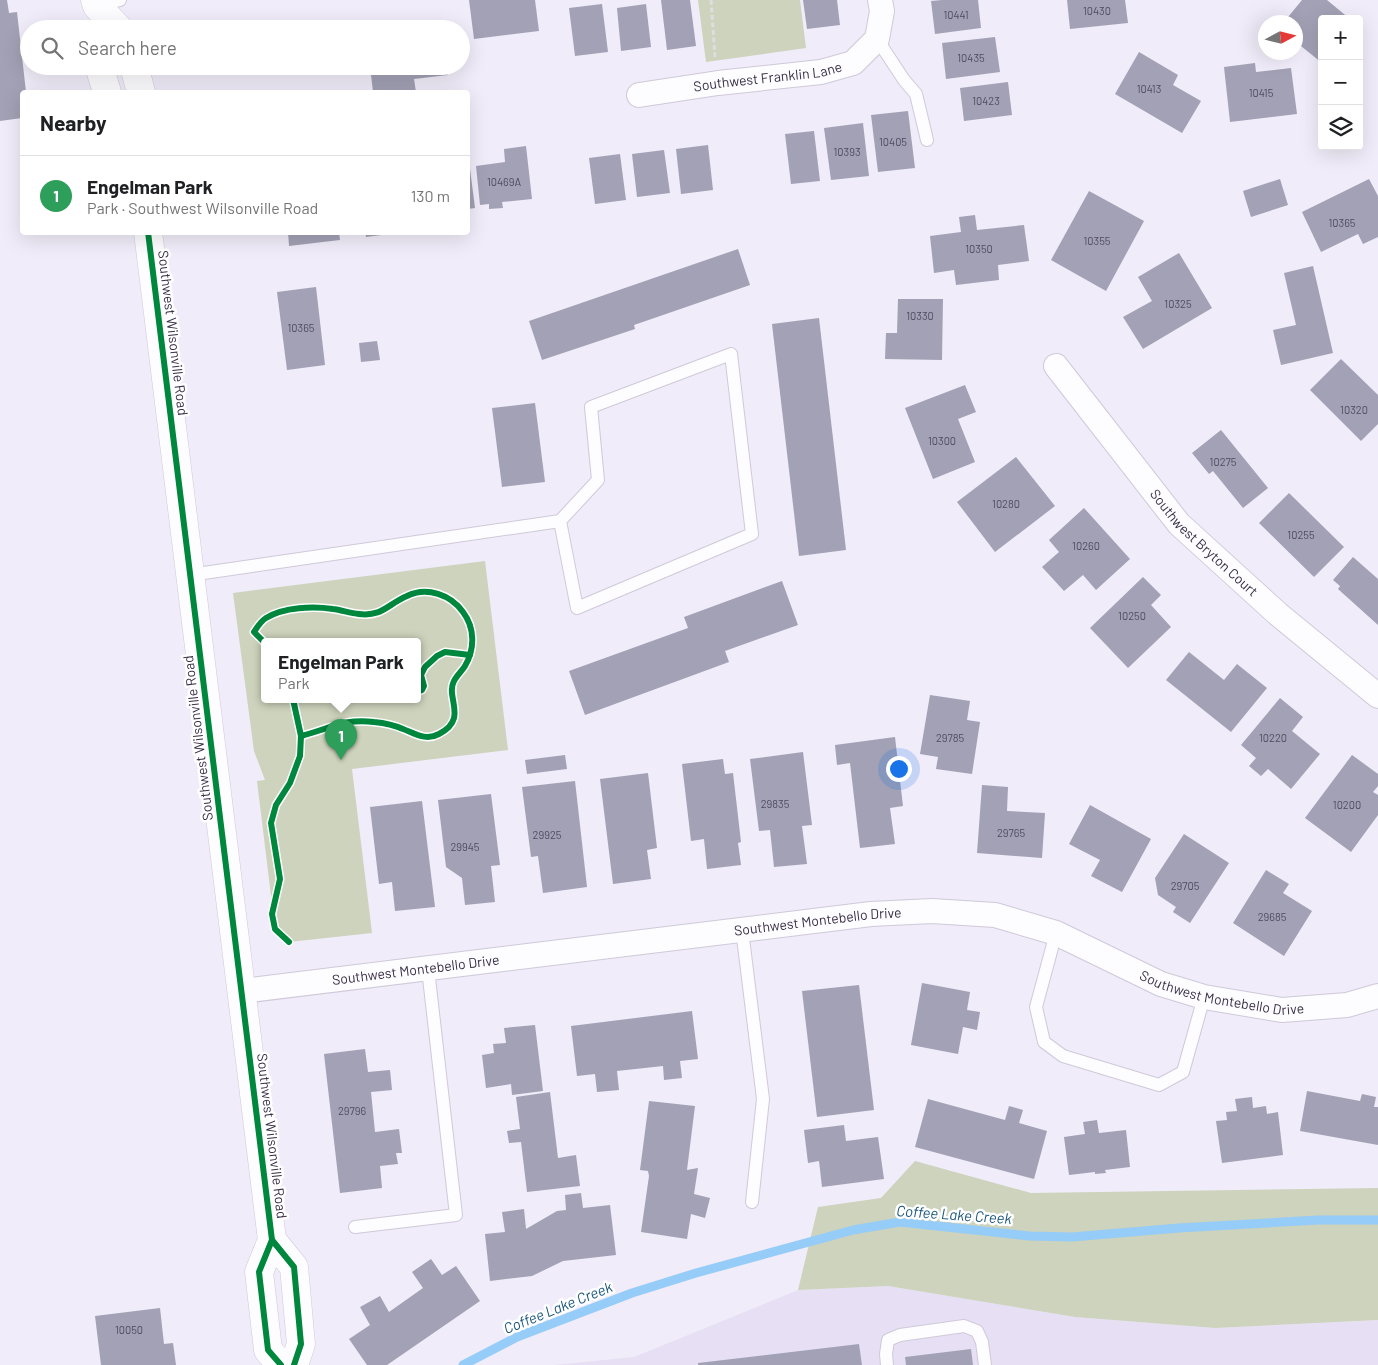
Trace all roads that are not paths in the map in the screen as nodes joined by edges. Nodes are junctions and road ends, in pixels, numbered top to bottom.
1 (880, 0) edge
2 (101, 9) edge
3 (111, 20) edge
4 (877, 39) junction
5 (101, 75) edge
6 (136, 75) edge
7 (105, 90) edge
8 (140, 90) edge
9 (638, 95) dead end
10 (927, 140) dead end
11 (148, 235) edge
12 (1056, 366) dead end
13 (560, 521) junction
14 (190, 575) junction
15 (1378, 696) edge
16 (742, 930) junction
17 (1056, 933) junction
18 (428, 969) junction
19 (242, 992) junction
20 (1378, 996) edge
21 (1204, 997) junction
22 (752, 1202) dead end
23 (355, 1227) dead end
24 (272, 1240) junction
25 (281, 1365) edge
26 (294, 1365) edge
27 (887, 1365) edge
28 (985, 1365) edge

1 - 4 street
2 - 3 main road
4 - 9 street, Southwest Franklin Lane
4 - 10 lane
5 - 7 main road
6 - 8 main road
11 - 14 main road, Southwest Wilsonville Road
12 - 15 street, Southwest Bryton Court
13 - 13 lane
13 - 14 lane
14 - 19 main road, Southwest Wilsonville Road
16 - 17 street, Southwest Montebello Drive
16 - 18 street, Southwest Montebello Drive
16 - 22 lane
17 - 21 street, Southwest Montebello Drive
17 - 21 lane
18 - 19 street, Southwest Montebello Drive
18 - 23 lane
19 - 24 main road, Southwest Wilsonville Road
20 - 21 street, Southwest Montebello Drive
24 - 25 main road, Southwest Wilsonville Road
24 - 26 main road, Southwest Wilsonville Road
27 - 28 lane

